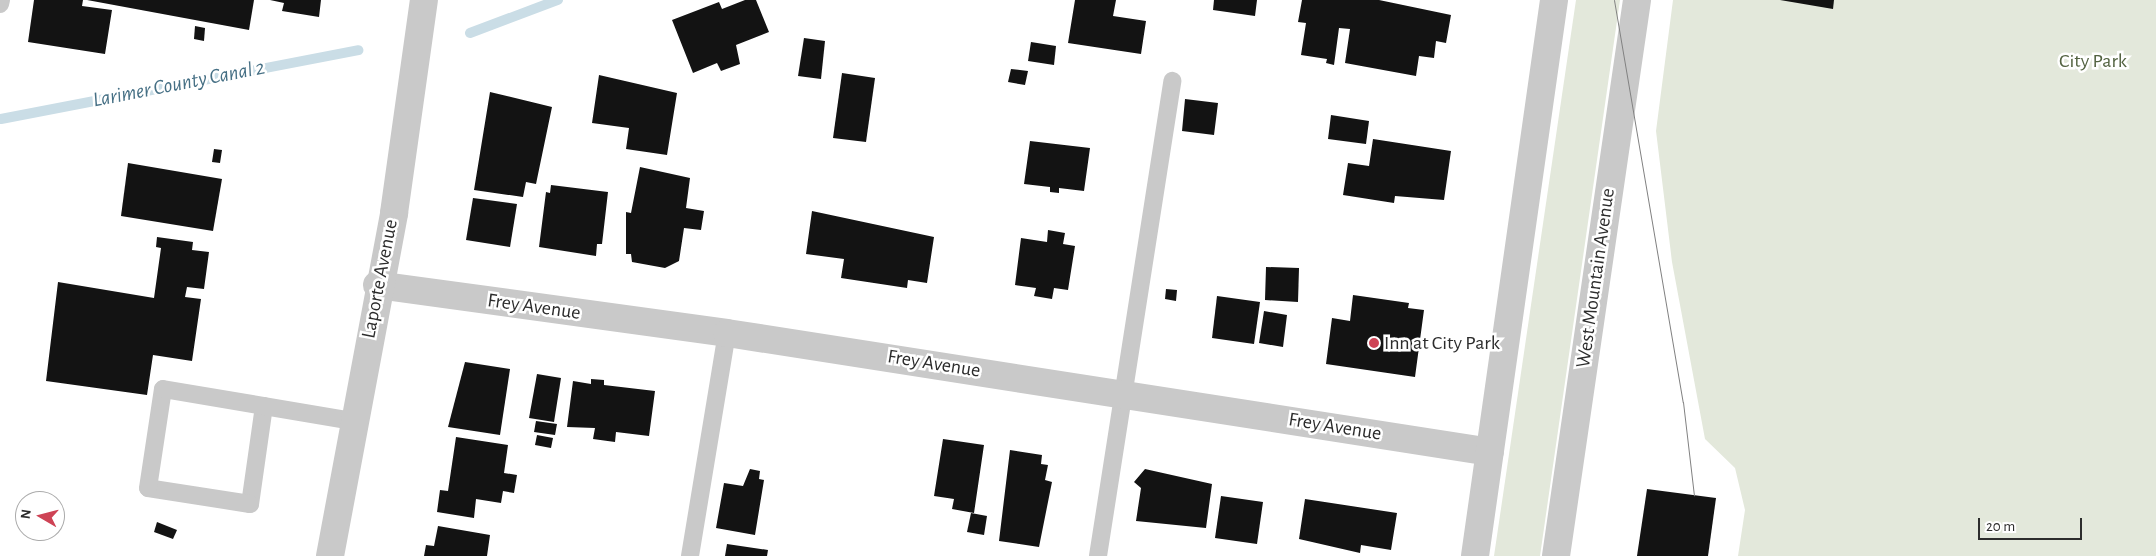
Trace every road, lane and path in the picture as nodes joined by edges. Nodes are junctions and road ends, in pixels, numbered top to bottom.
1 (1, 0) edge
2 (424, 0) edge
3 (1554, 0) edge
4 (1636, 0) edge
5 (0, 4) edge
6 (1172, 81) dead end
7 (377, 285) junction
8 (727, 333) junction
9 (1122, 393) junction
10 (264, 406) junction
11 (353, 421) junction
12 (1490, 452) junction
13 (330, 556) edge
14 (690, 556) edge
15 (1098, 556) edge
16 (1475, 556) edge
17 (1556, 556) edge

1 - 5 lane
2 - 7 street, Laporte Avenue
3 - 12 street
4 - 17 street, West Mountain Avenue
6 - 9 lane
7 - 8 street, Frey Avenue
7 - 11 street, Laporte Avenue
8 - 9 street, Frey Avenue
8 - 14 lane
9 - 12 street, Frey Avenue
9 - 15 lane
10 - 10 lane
10 - 11 lane
11 - 13 street, Laporte Avenue
12 - 16 street

